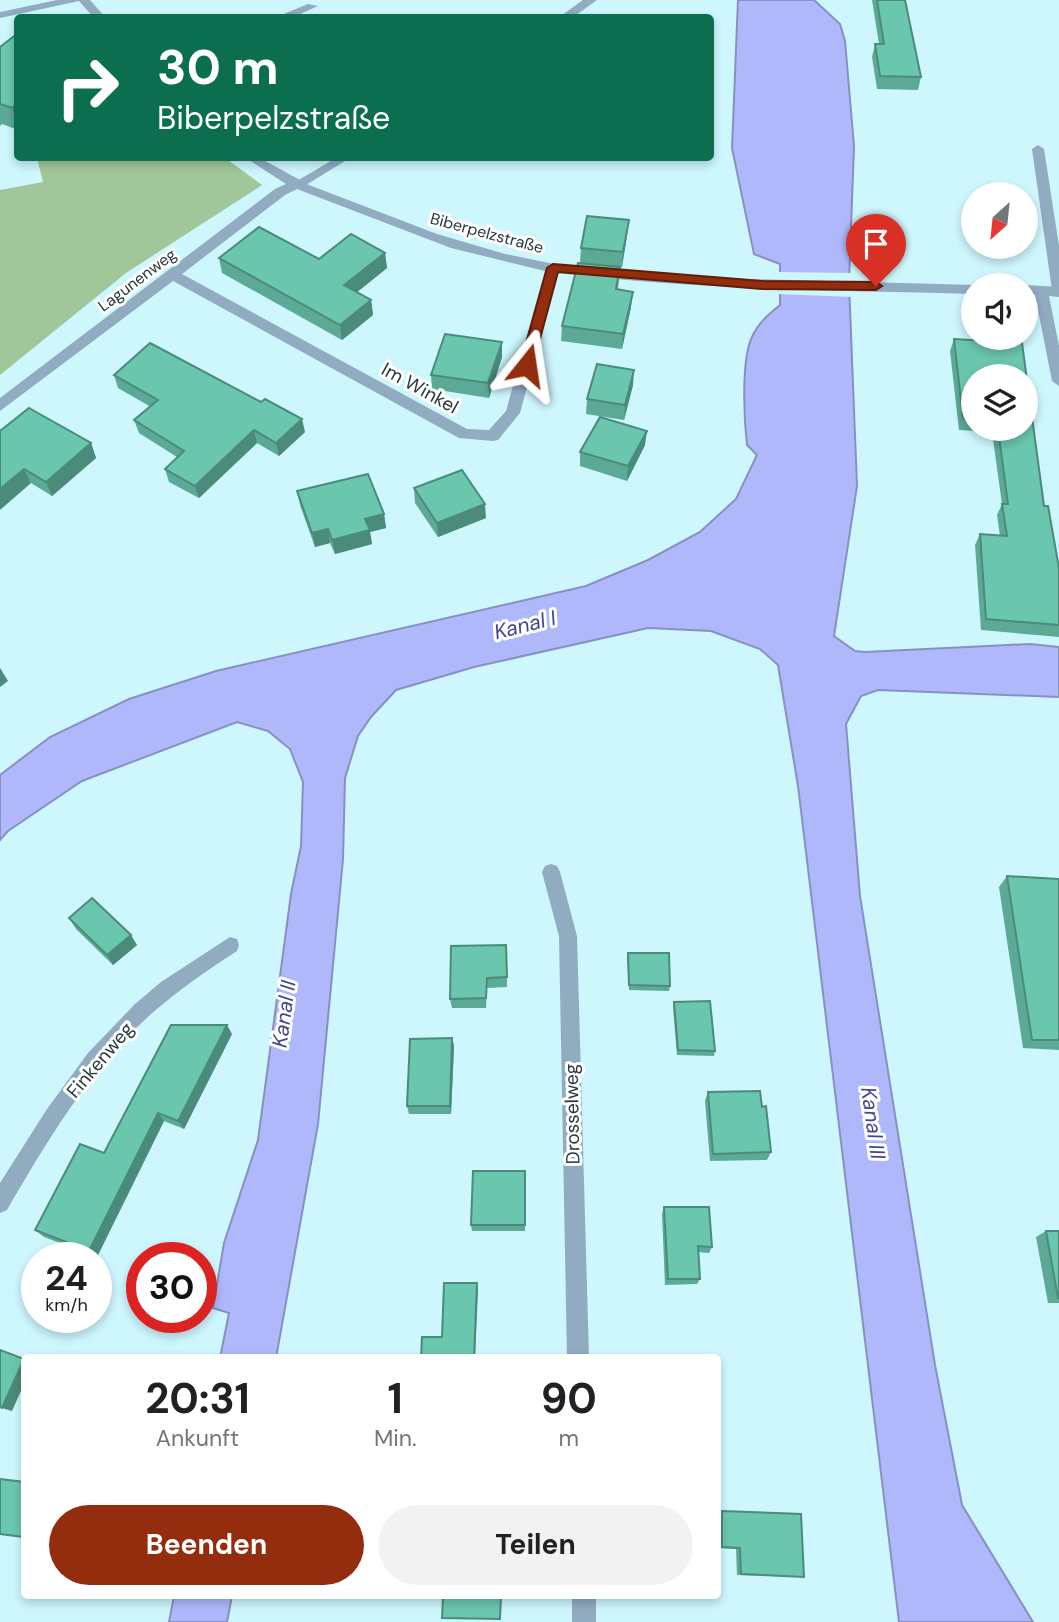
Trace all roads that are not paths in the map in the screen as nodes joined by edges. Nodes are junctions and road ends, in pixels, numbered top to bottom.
1 (74, 0) edge
2 (84, 0) edge
3 (591, 0) edge
4 (312, 6) dead end
5 (97, 14) edge
6 (290, 14) edge
7 (569, 14) edge
8 (0, 15) edge
9 (1038, 149) dead end
10 (256, 161) edge
11 (339, 161) edge
12 (296, 185) junction
13 (553, 268) junction
14 (173, 275) junction
15 (961, 289) edge
16 (1038, 291) edge
17 (1041, 291) junction
18 (1059, 291) edge
19 (1059, 381) edge
20 (0, 406) edge
21 (551, 872) dead end
22 (230, 946) dead end
23 (0, 1203) edge
24 (578, 1354) edge
25 (584, 1599) edge
26 (584, 1622) edge

1 - 8 street
2 - 5 street
3 - 7 street
4 - 6 street
9 - 18 street
10 - 12 street, Biberpelzstraße
11 - 12 street
12 - 13 street, Biberpelzstraße
12 - 14 street, Lagunenweg
13 - 14 street, Im Winkel
13 - 15 street, Biberpelzstraße
14 - 20 street, Lagunenweg
16 - 17 street
17 - 18 street
17 - 19 street
21 - 24 street, Drosselweg
22 - 23 street, Finkenweg
25 - 26 street

